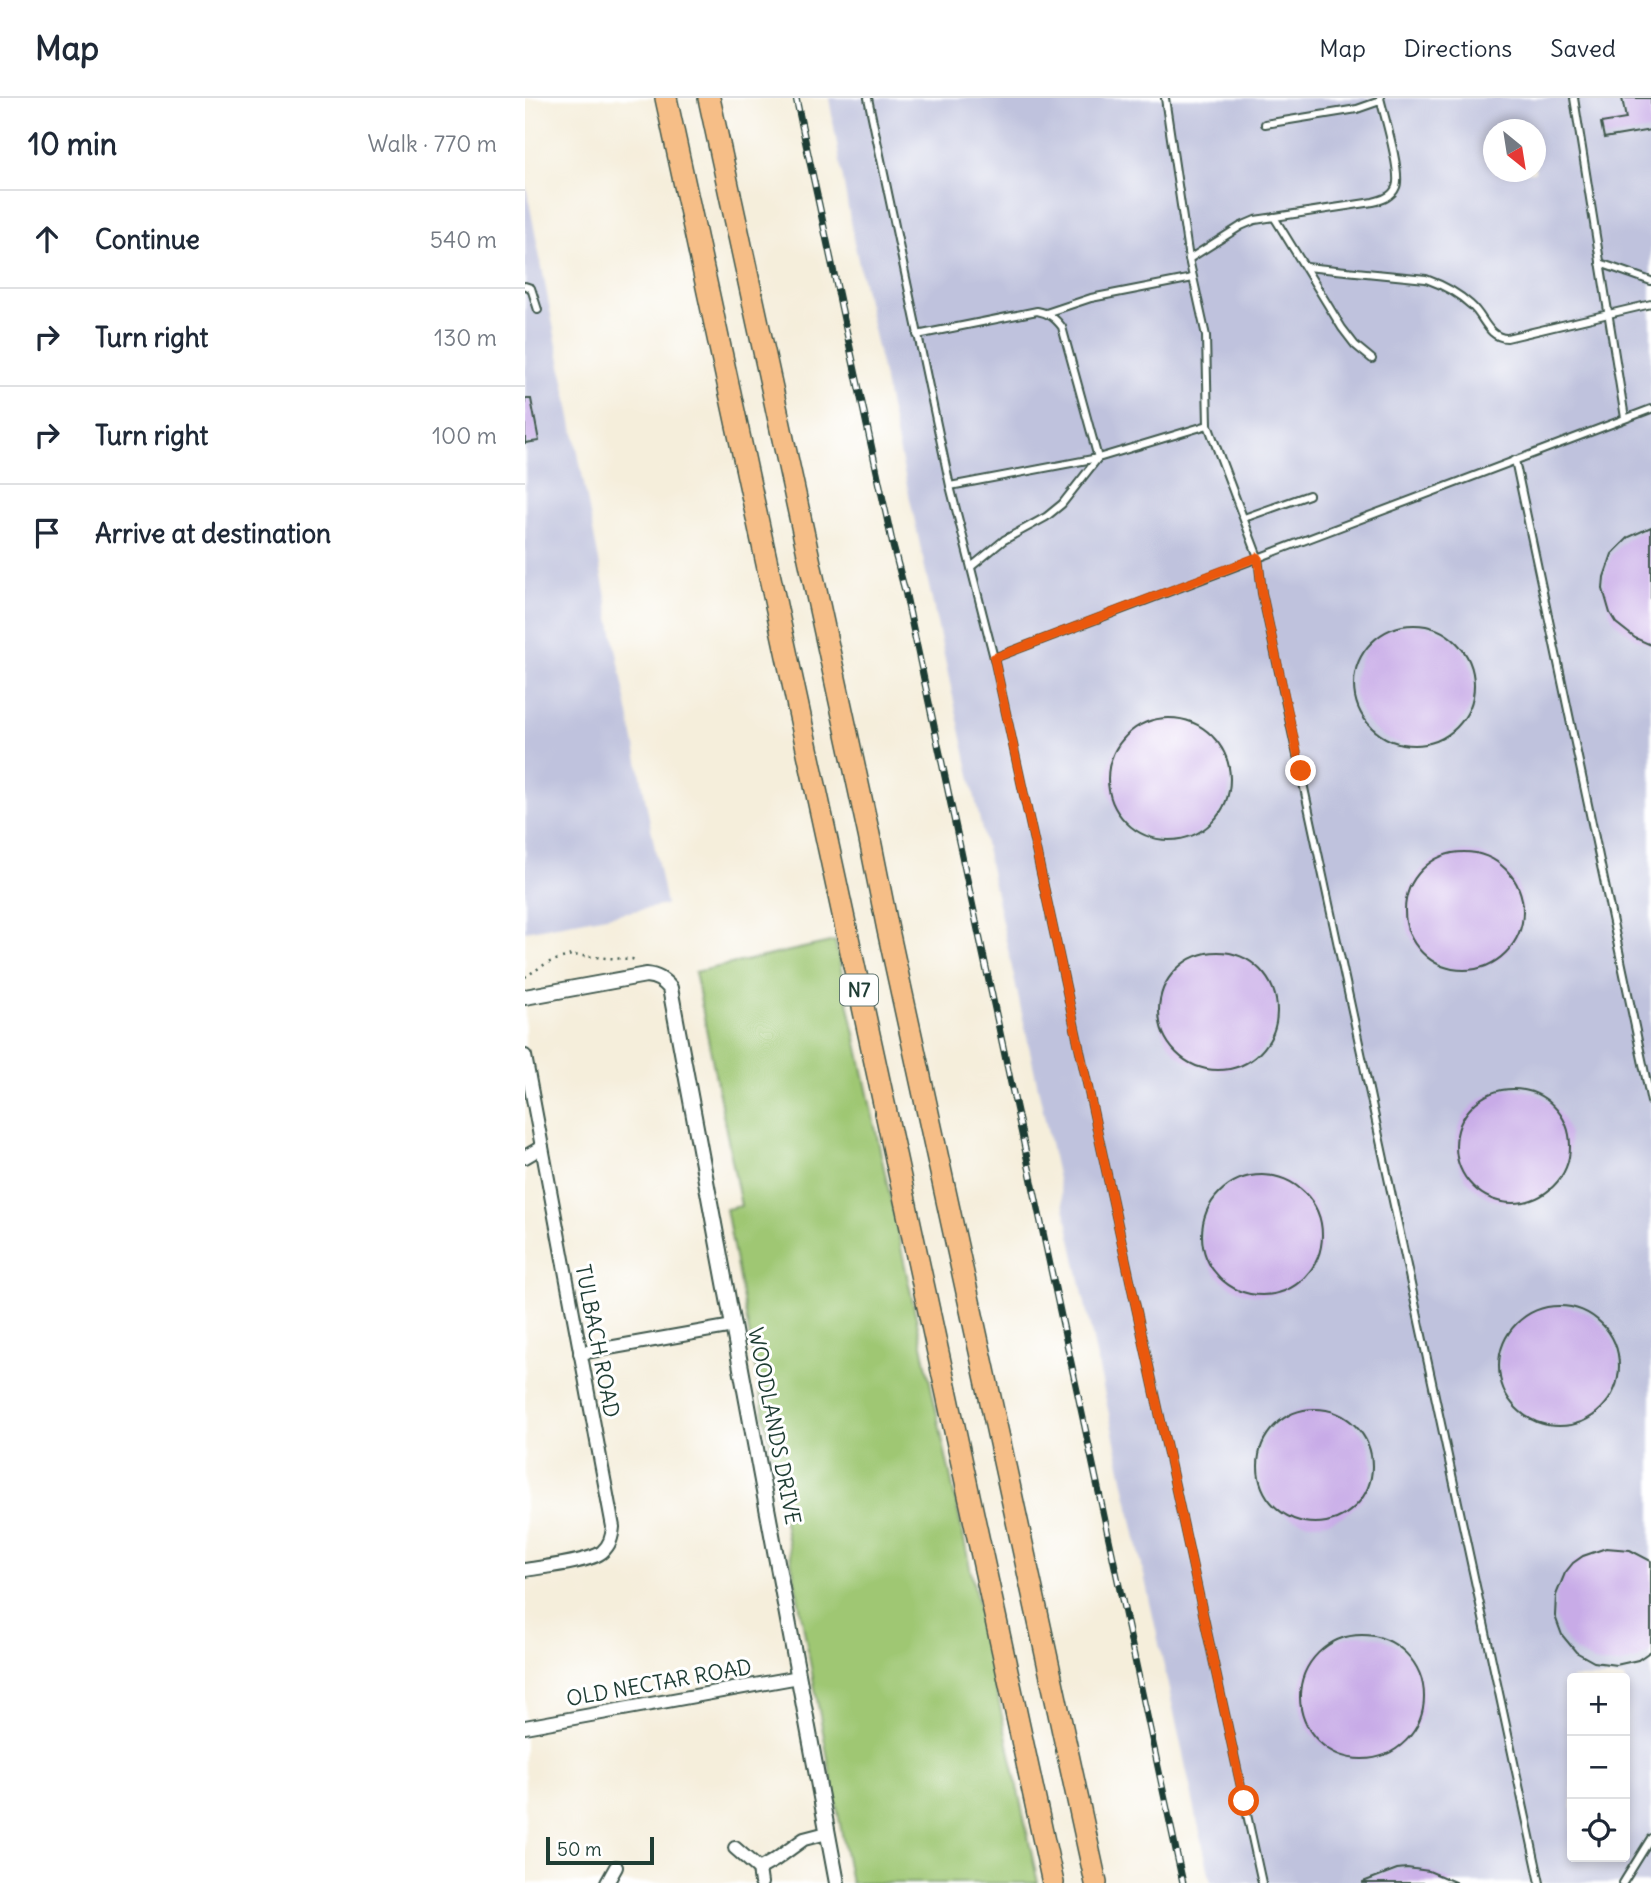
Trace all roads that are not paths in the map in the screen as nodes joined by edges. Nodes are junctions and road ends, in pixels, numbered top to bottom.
1 (666, 98) edge
2 (709, 98) edge
3 (868, 98) edge
4 (1165, 98) edge
5 (1574, 98) edge
6 (1380, 99) edge
7 (1265, 124) dead end
8 (1275, 217) junction
9 (1189, 259) junction
10 (1600, 263) junction
11 (1306, 267) junction
12 (1193, 278) junction
13 (1651, 281) edge
14 (525, 286) edge
15 (1651, 303) edge
16 (538, 310) dead end
17 (1047, 313) junction
18 (1608, 314) junction
19 (917, 335) junction
20 (1372, 359) dead end
21 (1651, 409) edge
22 (1625, 418) junction
23 (1208, 425) junction
24 (1098, 458) junction
25 (1515, 460) junction
26 (950, 486) junction
27 (1309, 495) dead end
28 (1244, 519) junction
29 (1258, 557) junction
30 (971, 567) junction
31 (994, 658) junction
32 (525, 997) edge
33 (525, 1056) edge
34 (1651, 1102) edge
35 (542, 1147) junction
36 (525, 1157) edge
37 (733, 1326) junction
38 (580, 1353) junction
39 (525, 1570) edge
40 (799, 1677) junction
41 (525, 1727) edge
42 (827, 1833) junction
43 (1651, 1838) edge
44 (736, 1848) dead end
45 (616, 1867) dead end
46 (759, 1869) junction
47 (607, 1883) edge
48 (761, 1883) edge
49 (837, 1883) edge
50 (1053, 1883) edge
51 (1096, 1883) edge
52 (1262, 1883) edge
53 (1540, 1883) edge
54 (1623, 1883) edge

1 - 50 highway, N7
2 - 51 highway, N7
3 - 19 lane
4 - 9 lane
5 - 10 lane
6 - 7 lane
6 - 8 lane
8 - 9 lane
8 - 11 lane
9 - 12 lane
10 - 13 lane
10 - 18 lane
11 - 18 lane
11 - 20 lane
12 - 17 lane
12 - 23 lane
14 - 16 lane
15 - 18 lane
17 - 19 lane
17 - 24 lane
18 - 22 lane
19 - 26 lane
21 - 22 lane
22 - 25 lane
23 - 24 lane
23 - 28 lane
24 - 26 lane
24 - 30 lane
25 - 29 lane
25 - 34 lane
26 - 30 lane
27 - 28 lane
28 - 29 lane
29 - 31 lane
29 - 53 lane
30 - 31 lane
31 - 52 lane
32 - 37 street, WOODLANDS DRIVE
33 - 35 street, TULBACH ROAD
35 - 36 street
35 - 38 street, TULBACH ROAD
37 - 38 street
37 - 40 street, WOODLANDS DRIVE
38 - 39 street, TULBACH ROAD
40 - 41 street, OLD NECTAR ROAD
40 - 42 street, WOODLANDS DRIVE
42 - 46 street
42 - 49 street, WOODLANDS DRIVE
43 - 54 lane
44 - 46 street
45 - 47 street
46 - 48 street

